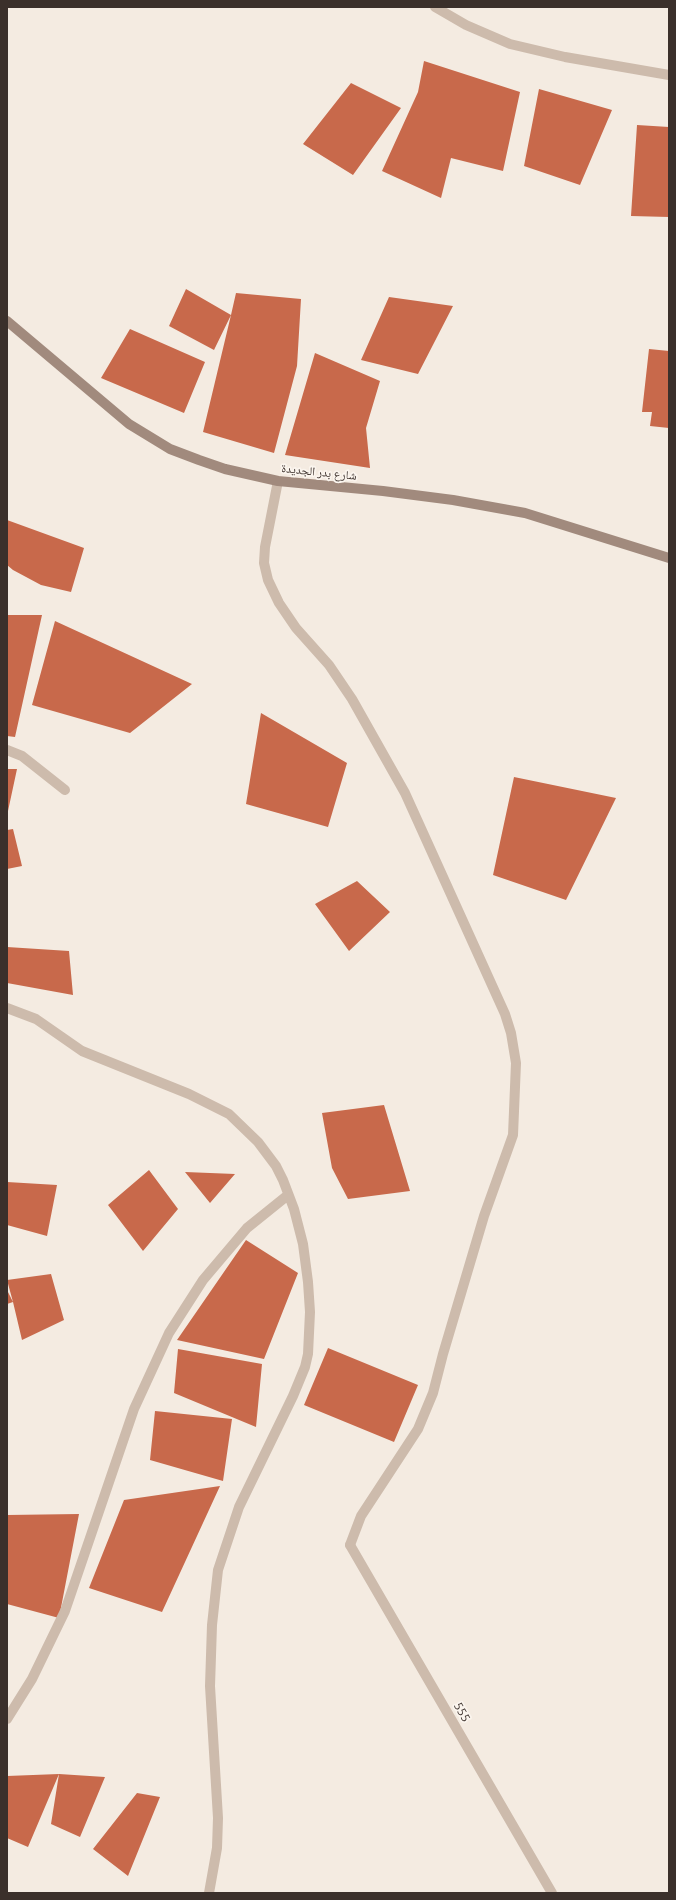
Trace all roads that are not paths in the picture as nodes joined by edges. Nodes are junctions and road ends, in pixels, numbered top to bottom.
1 (435, 7) edge
2 (669, 75) edge
3 (7, 321) edge
4 (278, 481) junction
5 (669, 558) edge
6 (7, 750) edge
7 (65, 790) dead end
8 (7, 1008) edge
9 (288, 1195) junction
10 (7, 1719) edge
11 (209, 1893) edge
12 (552, 1893) edge

1 - 2 street
3 - 4 main road, شارع بدر الجديدة
4 - 5 main road, شارع بدر الجديدة
4 - 12 street, 555
6 - 7 street
8 - 9 street
9 - 10 street
9 - 11 street

